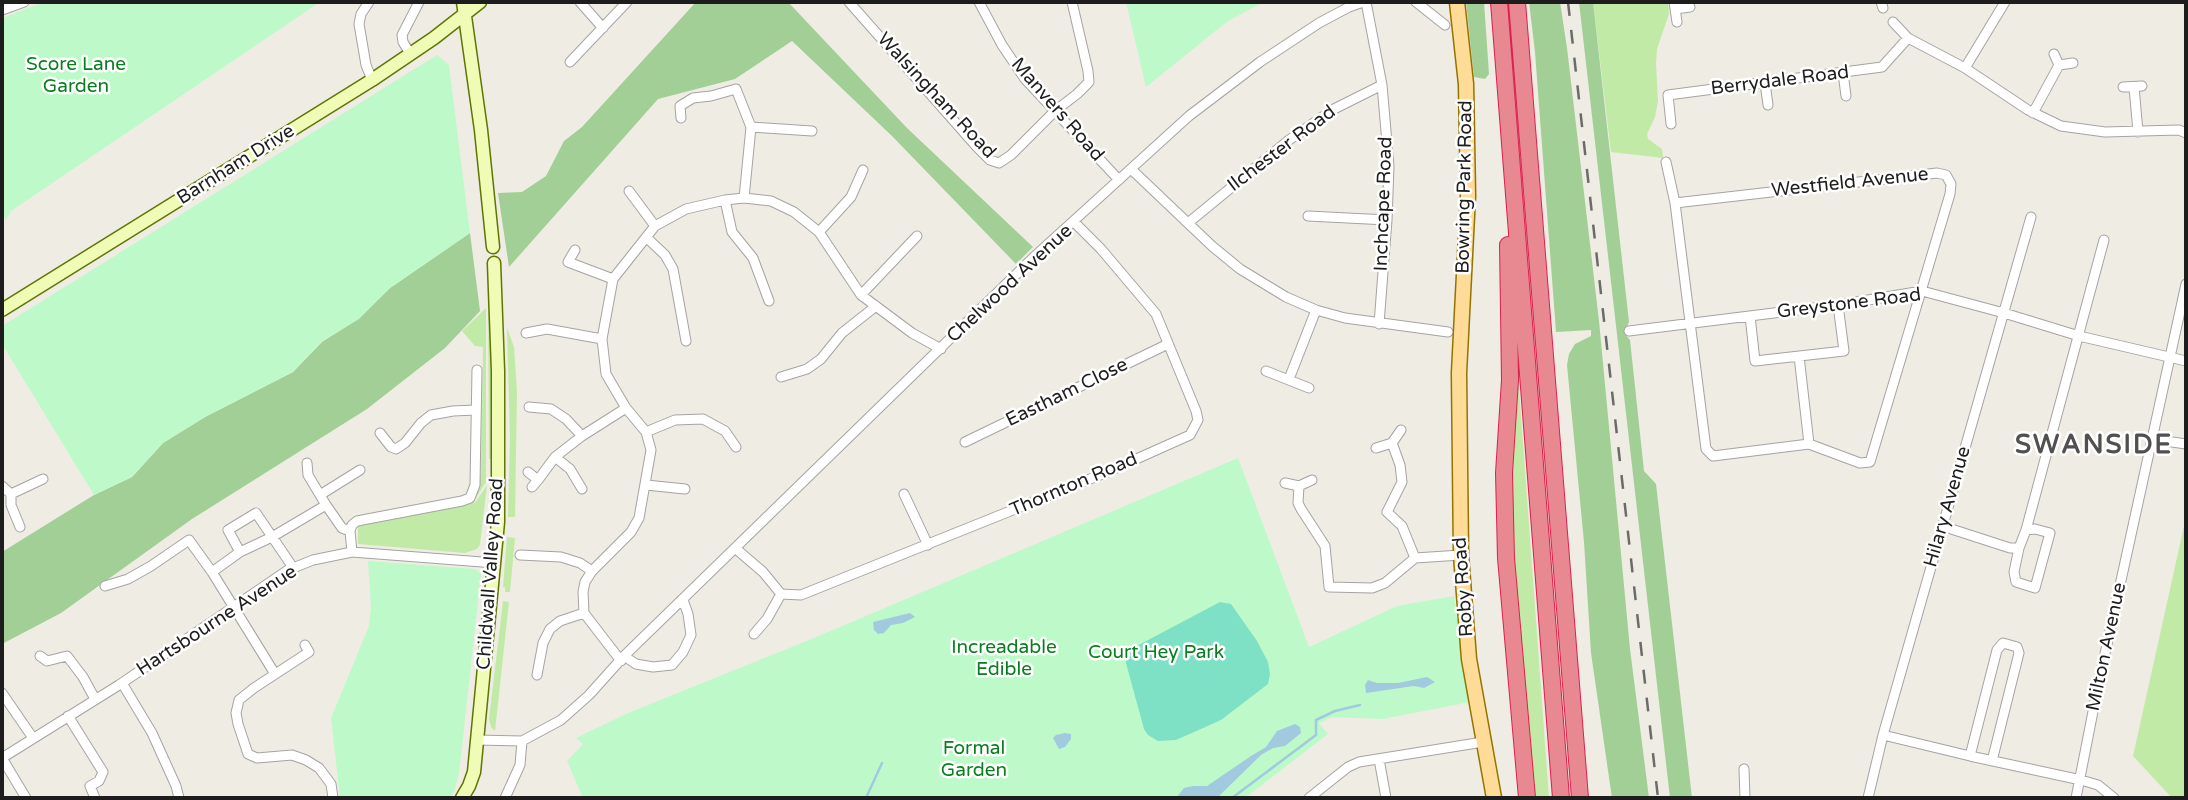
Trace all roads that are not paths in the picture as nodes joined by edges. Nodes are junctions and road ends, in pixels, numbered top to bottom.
1 (24, 2) edge
2 (369, 2) edge
3 (419, 2) edge
4 (480, 2) edge
5 (580, 2) edge
6 (627, 2) edge
7 (849, 2) edge
8 (979, 2) edge
9 (1072, 2) edge
10 (1365, 2) edge
11 (1416, 2) edge
12 (1457, 2) edge
13 (1499, 2) edge
14 (1517, 2) edge
15 (2005, 2) edge
16 (1675, 5) edge
17 (464, 7) edge
18 (1690, 7) dead end
19 (2, 10) edge
20 (1677, 22) dead end
21 (1893, 22) dead end
22 (1445, 25) dead end
23 (603, 28) junction
24 (1908, 38) junction
25 (2054, 54) dead end
26 (411, 55) junction
27 (570, 62) dead end
28 (2073, 63) dead end
29 (2059, 65) junction
30 (1965, 68) junction
31 (1843, 72) junction
32 (372, 80) junction
33 (1765, 83) junction
34 (1382, 85) junction
35 (2123, 88) dead end
36 (1846, 96) dead end
37 (1507, 99) junction
38 (1768, 105) dead end
39 (1055, 111) junction
40 (2033, 113) junction
41 (681, 118) dead end
42 (1671, 124) dead end
43 (751, 127) junction
44 (812, 131) dead end
45 (2138, 132) junction
46 (2186, 133) edge
47 (1667, 162) dead end
48 (1131, 169) junction
49 (863, 170) dead end
50 (1119, 180) junction
51 (629, 191) dead end
52 (744, 198) junction
53 (725, 200) junction
54 (1675, 203) junction
55 (1308, 215) dead end
56 (2031, 217) dead end
57 (1387, 220) junction
58 (1074, 222) junction
59 (1188, 223) junction
60 (655, 226) junction
61 (819, 233) junction
62 (917, 236) dead end
63 (646, 237) junction
64 (2104, 240) dead end
65 (493, 247) dead end
66 (575, 250) dead end
67 (494, 263) dead end
68 (613, 279) junction
69 (2186, 284) edge
70 (1922, 291) junction
71 (861, 295) junction
72 (769, 300) dead end
73 (1838, 305) junction
74 (876, 306) junction
75 (2, 310) edge
76 (1316, 310) junction
77 (2004, 313) junction
78 (1750, 316) junction
79 (1379, 324) junction
80 (1690, 324) junction
81 (1629, 331) dead end
82 (1448, 332) dead end
83 (526, 333) dead end
84 (2079, 336) junction
85 (602, 339) junction
86 (686, 341) dead end
87 (1168, 344) junction
88 (941, 349) junction
89 (1800, 356) junction
90 (2170, 357) junction
91 (2186, 361) edge
92 (477, 370) dead end
93 (1266, 371) dead end
94 (1459, 373) joint
95 (782, 377) dead end
96 (1289, 379) junction
97 (1308, 388) dead end
98 (529, 407) dead end
99 (626, 408) junction
100 (476, 410) junction
101 (1401, 430) dead end
102 (646, 432) junction
103 (380, 433) dead end
104 (582, 436) junction
105 (2152, 439) junction
106 (965, 442) dead end
107 (1392, 443) junction
108 (1809, 444) junction
109 (2186, 444) edge
110 (736, 447) dead end
111 (1376, 448) dead end
112 (555, 457) junction
113 (307, 463) dead end
114 (360, 470) dead end
115 (528, 472) dead end
116 (43, 479) dead end
117 (1312, 480) dead end
118 (1285, 483) dead end
119 (646, 485) junction
120 (2, 486) edge
121 (1299, 486) junction
122 (582, 489) dead end
123 (685, 489) dead end
124 (11, 494) junction
125 (904, 494) dead end
126 (320, 495) junction
127 (326, 505) junction
128 (1377, 506) dead end
129 (1387, 512) junction
130 (1942, 526) junction
131 (20, 527) dead end
132 (2026, 530) junction
133 (350, 531) junction
134 (272, 537) junction
135 (928, 545) junction
136 (735, 548) junction
137 (2018, 548) junction
138 (240, 552) junction
139 (352, 552) junction
140 (520, 555) dead end
141 (1461, 555) junction
142 (1415, 558) junction
143 (495, 563) junction
144 (294, 569) junction
145 (592, 571) junction
146 (212, 572) junction
147 (105, 586) dead end
148 (781, 594) junction
149 (683, 600) junction
150 (233, 607) junction
151 (584, 613) junction
152 (1566, 623) junction
153 (754, 634) dead end
154 (304, 645) dead end
155 (40, 656) dead end
156 (623, 658) junction
157 (275, 674) junction
158 (537, 675) dead end
159 (122, 683) junction
160 (2, 693) edge
161 (95, 699) junction
162 (68, 716) junction
163 (1883, 735) junction
164 (33, 738) junction
165 (477, 740) junction
166 (522, 741) junction
167 (1483, 743) junction
168 (1970, 757) junction
169 (2, 758) edge
170 (1379, 759) junction
171 (1992, 761) junction
172 (1744, 769) dead end
173 (2081, 780) junction
174 (26, 798) edge
175 (95, 798) edge
176 (179, 798) edge
177 (333, 798) edge
178 (462, 798) edge
179 (505, 798) edge
180 (1309, 798) edge
181 (1386, 798) edge
182 (1494, 798) edge
183 (1527, 798) edge
184 (1561, 798) edge
185 (1580, 798) edge
186 (1587, 798) edge
187 (1745, 798) edge
188 (1868, 798) edge
189 (2076, 798) edge
190 (2114, 798) edge

1 - 19 street
2 - 32 street
3 - 26 street
4 - 17 main road, Barnham Drive
5 - 23 street
6 - 23 street
7 - 39 street, Walsingham Road
8 - 39 street, Manvers Road
9 - 39 street, Walsingham Road
10 - 34 street, Inchcape Road
10 - 48 street, Chelwood Avenue
11 - 22 street
12 - 94 main road, Bowring Park Road
13 - 37 highway
14 - 152 highway
15 - 30 street
16 - 18 street
16 - 20 street
17 - 26 main road, Barnham Drive
17 - 65 main road
21 - 24 street
23 - 27 street
24 - 30 street
24 - 31 street, Berrydale Road
25 - 29 street
26 - 32 main road, Barnham Drive
28 - 29 street
29 - 40 street
30 - 40 street
31 - 33 street, Berrydale Road
31 - 36 street
32 - 75 main road, Barnham Drive
33 - 38 street
33 - 42 street, Berrydale Road
34 - 57 street, Inchcape Road
34 - 59 street, Ilchester Road
35 - 45 street
37 - 183 highway
37 - 184 highway
39 - 50 street, Manvers Road
40 - 45 street
41 - 43 street
43 - 44 street
43 - 52 street
45 - 46 street
47 - 54 street
48 - 50 street, Chelwood Avenue
48 - 59 street
49 - 61 street
50 - 58 street, Chelwood Avenue
51 - 60 street
52 - 53 street
52 - 61 street
53 - 60 street
53 - 72 street
54 - 70 street, Westfield Avenue
54 - 80 street
55 - 57 street
56 - 77 street, Hilary Avenue
57 - 79 street, Inchcape Road
58 - 87 street, Thornton Road
58 - 88 street, Chelwood Avenue
59 - 76 street
60 - 63 street
61 - 71 street
62 - 71 street
63 - 68 street
63 - 86 street
64 - 84 street
66 - 68 street
67 - 143 main road, Childwall Valley Road
68 - 85 street
69 - 90 street, Milton Avenue
70 - 73 street, Greystone Road
70 - 77 street, Greystone Road
70 - 108 street
71 - 74 street
73 - 78 street, Greystone Road
73 - 89 street
74 - 88 street
74 - 95 street
76 - 79 street
76 - 96 street
77 - 84 street, Greystone Road
77 - 130 street, Hilary Avenue
78 - 80 street, Greystone Road
78 - 89 street
79 - 82 street
80 - 81 street, Greystone Road
80 - 108 street
83 - 85 street
84 - 90 street, Greystone Road
84 - 132 street
85 - 99 street
87 - 106 street, Eastham Close
87 - 135 street, Thornton Road
88 - 136 street, Chelwood Avenue
89 - 108 street
90 - 91 street, Greystone Road
90 - 105 street, Milton Avenue
92 - 100 street
93 - 96 street
94 - 141 main road, Roby Road
96 - 97 street
98 - 104 street
99 - 102 street
99 - 104 street
100 - 103 street
100 - 133 street
101 - 107 street
102 - 110 street
102 - 119 street
104 - 112 street
105 - 109 street
105 - 173 street, Milton Avenue
107 - 111 street
107 - 129 street
112 - 115 street
112 - 122 street
113 - 126 street
114 - 126 street
116 - 124 street
117 - 121 street
118 - 121 street
119 - 123 street
119 - 145 street
120 - 124 street
121 - 142 street
124 - 131 street
125 - 135 street
126 - 127 street
127 - 133 street
127 - 134 street
128 - 129 street
129 - 142 street
130 - 137 street
130 - 163 street, Hilary Avenue
132 - 137 street
132 - 137 street
133 - 139 street
134 - 138 street
134 - 138 street
134 - 144 street
135 - 148 street, Thornton Road
136 - 148 street
136 - 149 street, Chelwood Avenue
138 - 146 street
139 - 143 street, Hartsbourne Avenue
139 - 144 street, Hartsbourne Avenue
140 - 145 street
141 - 142 street
141 - 167 main road, Roby Road
143 - 165 main road, Childwall Valley Road
144 - 150 street, Hartsbourne Avenue
145 - 151 street
146 - 147 street
146 - 150 street
148 - 153 street
149 - 156 street, Chelwood Avenue
149 - 156 street
150 - 157 street
150 - 159 street, Hartsbourne Avenue
151 - 156 street
151 - 158 street
152 - 185 highway
152 - 186 highway
154 - 157 street
155 - 161 street
156 - 166 street, Chelwood Avenue
157 - 177 street
159 - 161 street, Hartsbourne Avenue
159 - 176 street
160 - 164 street
161 - 162 street, Hartsbourne Avenue
162 - 164 street, Hartsbourne Avenue
162 - 175 street
163 - 168 street
163 - 188 street, Hilary Avenue
164 - 169 street, Hartsbourne Avenue
165 - 166 street, Chelwood Avenue
165 - 178 main road, Childwall Valley Road
166 - 179 street
167 - 170 street
167 - 182 main road, Roby Road
168 - 171 street
168 - 171 street
169 - 174 street
170 - 180 street
170 - 181 street
171 - 173 street
172 - 187 street
173 - 189 street, Milton Avenue
173 - 190 street

